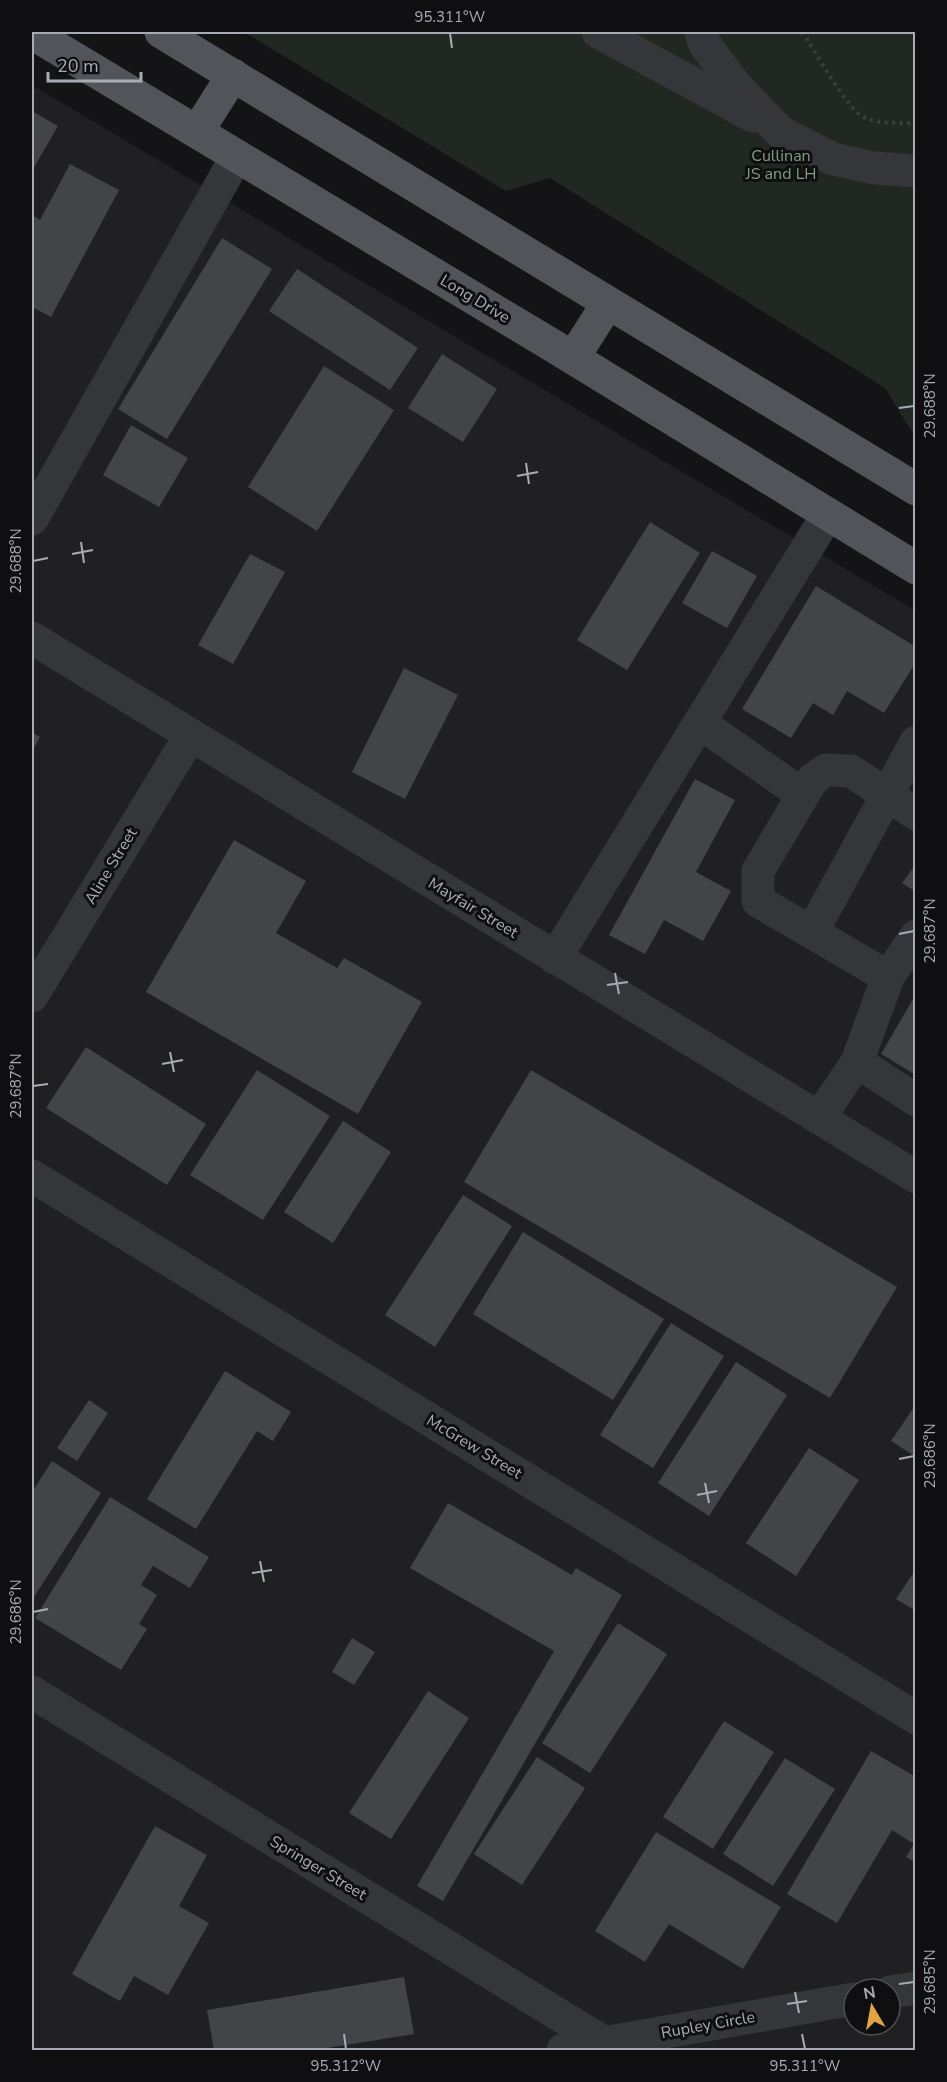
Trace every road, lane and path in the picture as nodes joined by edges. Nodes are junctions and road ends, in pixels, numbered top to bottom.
1 (161, 32) edge
2 (598, 32) edge
3 (701, 32) edge
4 (802, 32) edge
5 (32, 33) edge
6 (233, 75) junction
7 (915, 123) edge
8 (197, 132) junction
9 (780, 132) junction
10 (237, 156) junction
11 (915, 171) edge
12 (608, 303) junction
13 (573, 358) junction
14 (915, 489) edge
15 (828, 514) junction
16 (32, 519) edge
17 (913, 561) edge
18 (32, 638) edge
19 (700, 723) junction
20 (190, 736) junction
21 (915, 742) edge
22 (886, 794) junction
23 (803, 795) junction
24 (915, 814) edge
25 (812, 932) junction
26 (915, 936) edge
27 (555, 958) junction
28 (888, 976) junction
29 (32, 996) edge
30 (857, 1062) junction
31 (915, 1100) edge
32 (819, 1118) junction
33 (32, 1176) edge
34 (915, 1177) edge
35 (32, 1692) edge
36 (915, 1718) edge
37 (842, 2001) edge
38 (605, 2043) junction
39 (563, 2050) edge

1 - 6 main road
2 - 9 street
3 - 9 street
4 - 7 path
5 - 8 main road, Long Drive
6 - 8 main road
6 - 12 main road
8 - 10 main road, Long Drive
9 - 11 street
10 - 13 main road, Long Drive
10 - 16 street
12 - 13 main road
12 - 14 main road
13 - 15 main road, Long Drive
15 - 17 main road, Long Drive
15 - 19 street
18 - 20 street, Mayfair Street
19 - 23 street
19 - 27 street
20 - 27 street, Mayfair Street
20 - 29 street, Aline Street
21 - 22 street
22 - 23 street
22 - 24 street
22 - 25 street
23 - 25 street
25 - 28 street
26 - 28 street
27 - 32 street, Mayfair Street
28 - 30 street
30 - 31 street
30 - 32 street
32 - 34 street, Mayfair Street
33 - 36 street, McGrew Street
35 - 38 street, Springer Street
37 - 38 street, Rupley Circle
38 - 39 street, Rupley Circle

